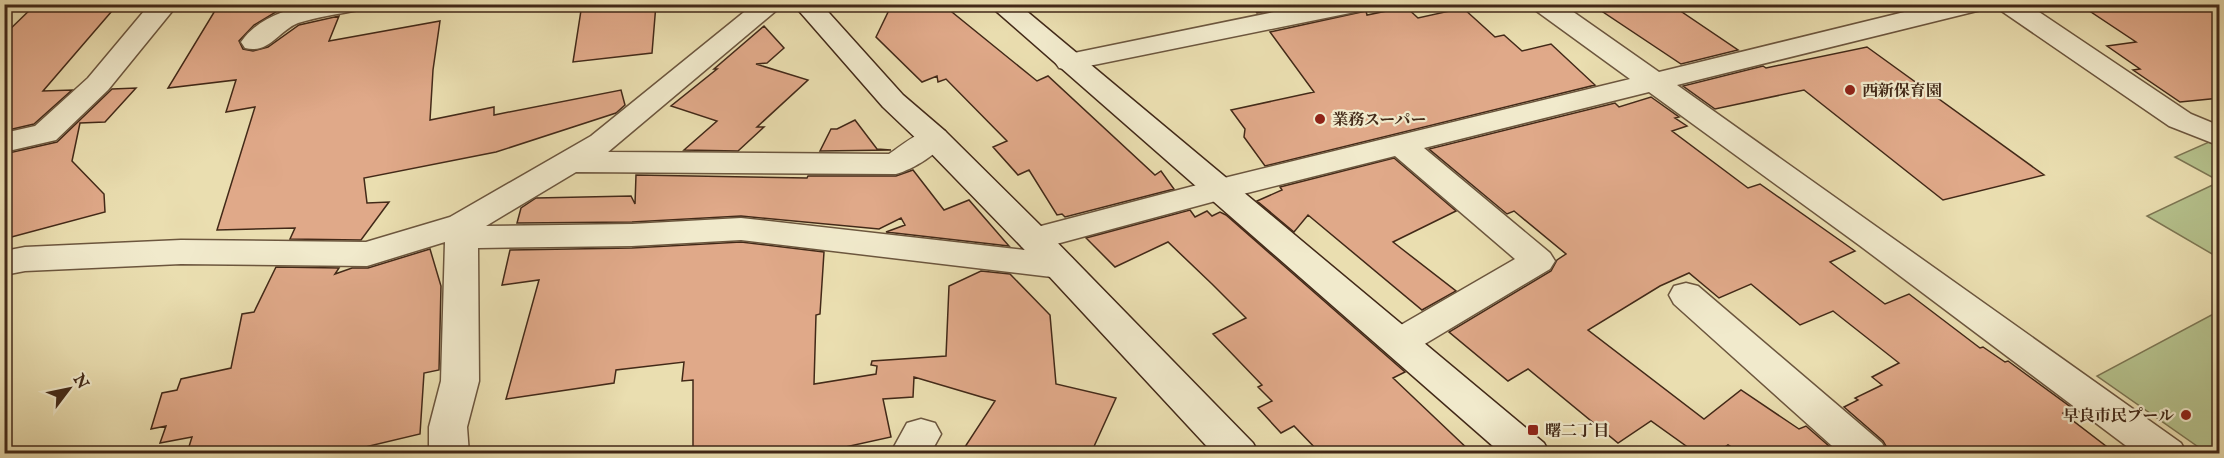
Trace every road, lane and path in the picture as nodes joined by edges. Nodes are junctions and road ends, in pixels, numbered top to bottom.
1 (165, 4) edge
2 (350, 4) edge
3 (771, 4) edge
4 (806, 4) edge
5 (1001, 4) edge
6 (1355, 4) edge
7 (1544, 4) edge
8 (1972, 4) edge
9 (2009, 4) edge
10 (255, 42) dead end
11 (1069, 62) junction
12 (1653, 84) junction
13 (2220, 114) edge
14 (2180, 120) junction
15 (2220, 137) edge
16 (934, 138) junction
17 (4, 142) edge
18 (1401, 145) junction
19 (573, 162) junction
20 (1220, 189) junction
21 (462, 231) junction
22 (1035, 239) junction
23 (4, 262) edge
24 (1060, 266) junction
25 (1686, 295) dead end
26 (1400, 342) junction
27 (449, 453) edge
28 (1239, 453) edge
29 (1530, 453) edge
30 (1868, 453) edge
31 (2167, 453) edge

1 - 17 street
2 - 10 street
3 - 19 street
4 - 16 street
5 - 11 street
6 - 11 street
7 - 12 street
8 - 12 street
9 - 14 street
11 - 20 street
12 - 18 street
12 - 31 street
13 - 14 street
14 - 15 street
16 - 19 street
16 - 22 street
18 - 20 street
18 - 26 street
19 - 21 street
20 - 22 street
20 - 26 street
21 - 23 street
21 - 24 street
21 - 27 street
22 - 24 street
24 - 28 street
25 - 30 street
26 - 29 street

